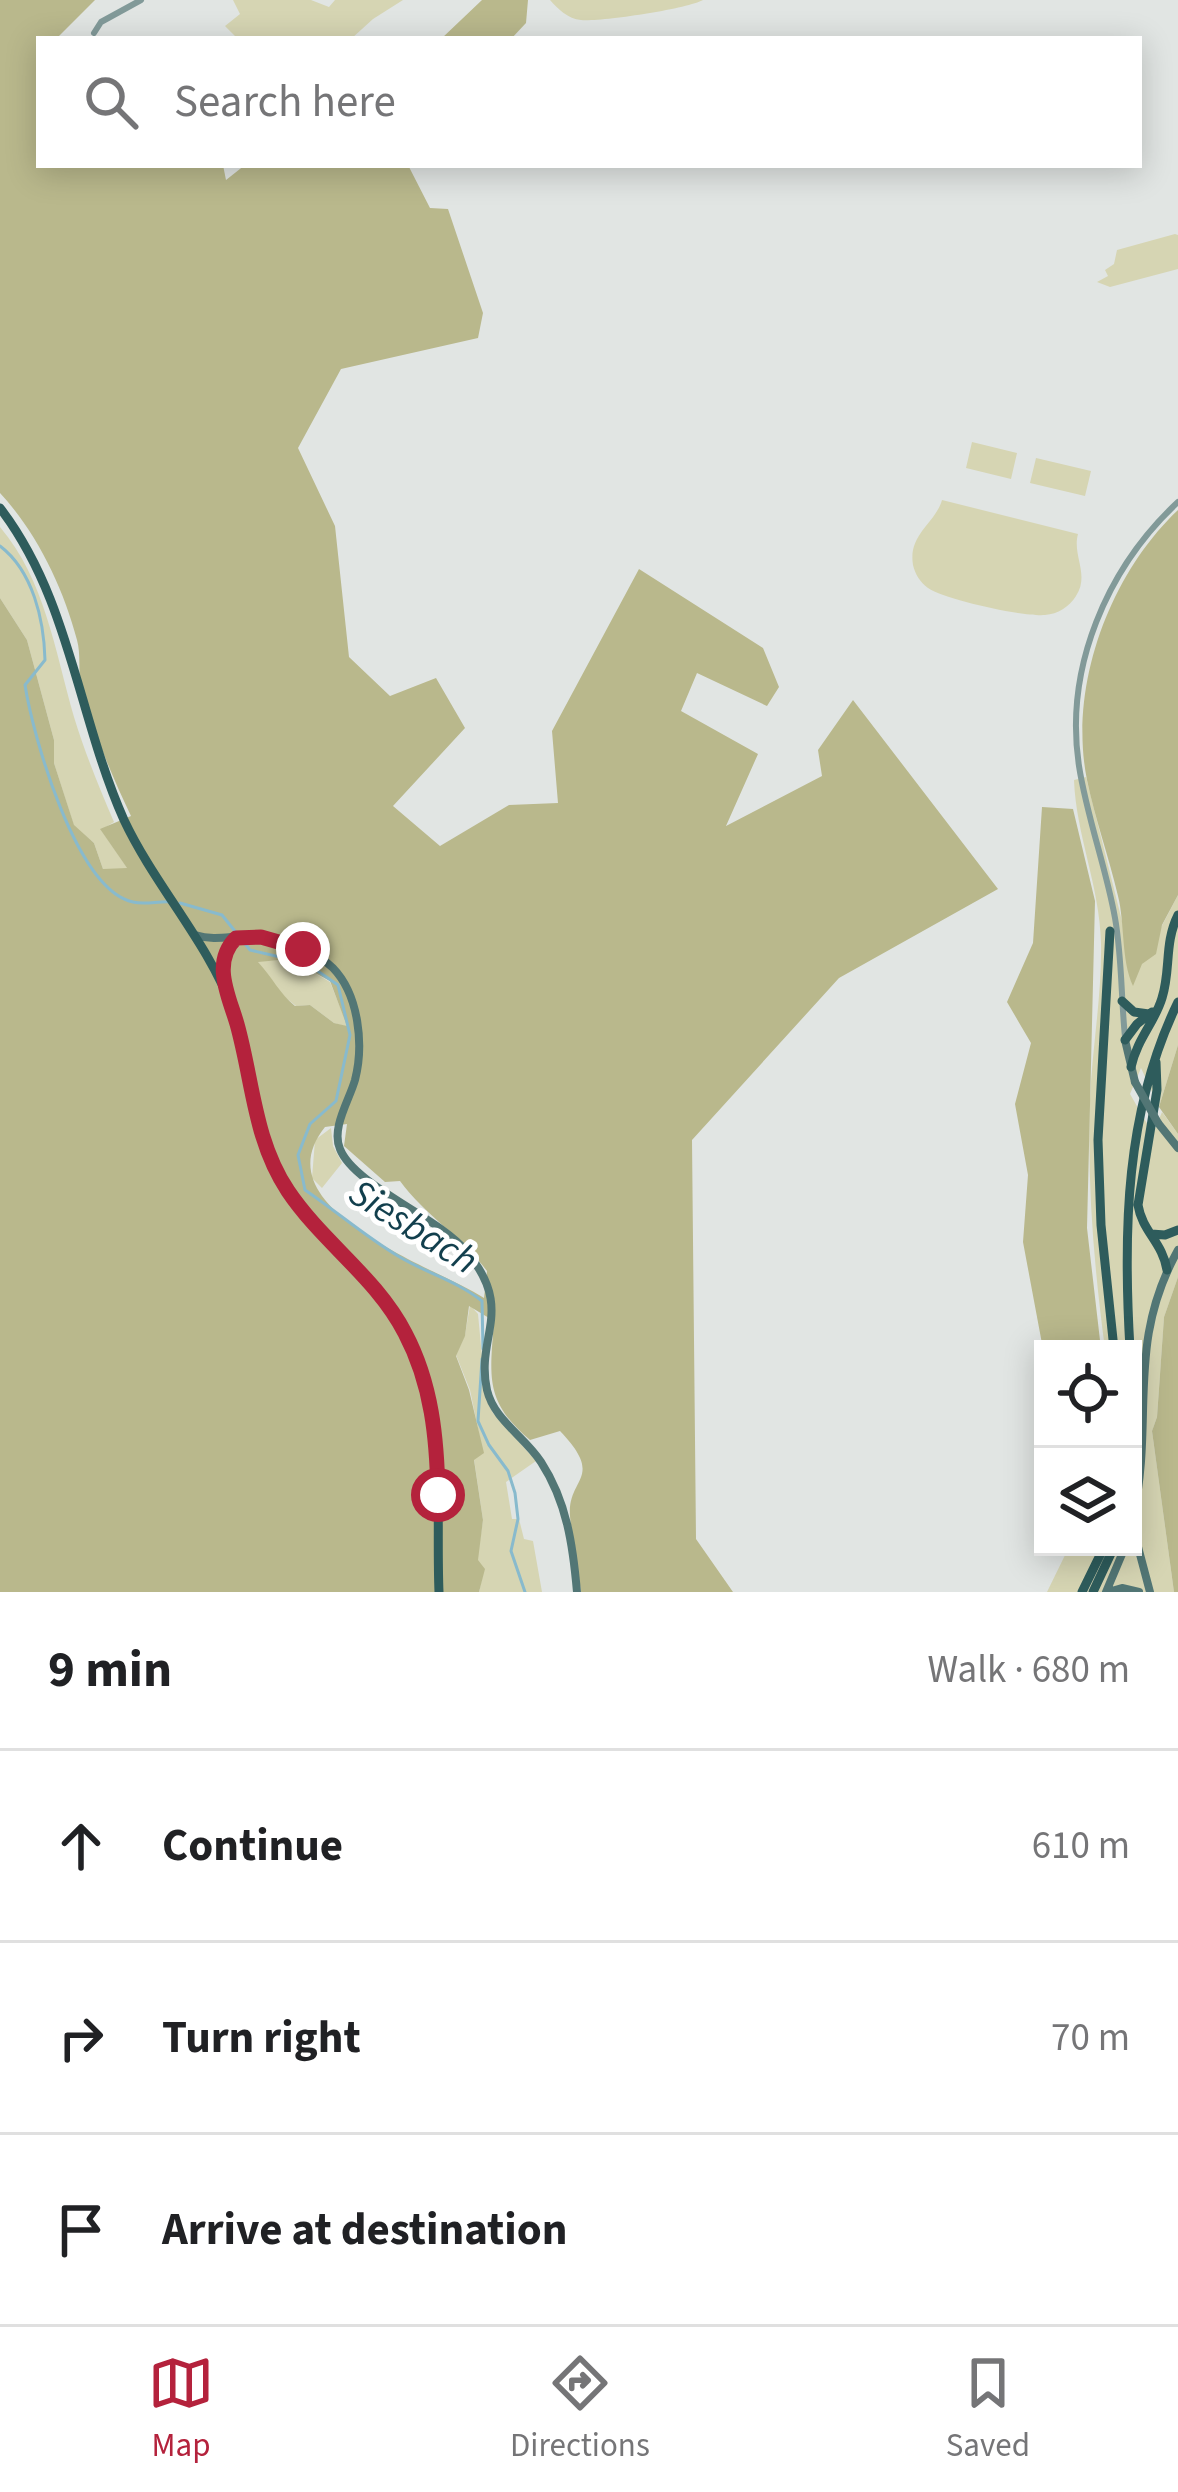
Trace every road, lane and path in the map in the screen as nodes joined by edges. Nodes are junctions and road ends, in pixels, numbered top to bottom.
1 (140, 0) edge
2 (94, 32) dead end
3 (1178, 502) edge
4 (0, 508) edge
5 (1111, 897) junction
6 (1178, 915) edge
7 (1110, 932) joint
8 (190, 933) junction
9 (230, 943) junction
10 (205, 956) junction
11 (224, 990) junction
12 (1122, 1001) junction
13 (1178, 1003) edge
14 (1153, 1012) junction
15 (1125, 1040) junction
16 (1156, 1057) junction
17 (1131, 1067) junction
18 (1178, 1148) edge
19 (1178, 1230) edge
20 (1150, 1234) junction
21 (1178, 1250) edge
22 (1167, 1270) junction
23 (1113, 1340) edge
24 (1130, 1340) edge
25 (1142, 1459) edge
26 (1100, 1556) edge
27 (1110, 1556) edge
28 (1121, 1556) edge
29 (1140, 1556) edge
30 (439, 1592) edge
31 (577, 1592) edge
32 (1082, 1592) edge
33 (1093, 1592) edge
34 (1107, 1592) edge
35 (1139, 1592) edge
36 (1150, 1592) edge

1 - 2 street
3 - 5 street
4 - 8 main road
5 - 7 street
5 - 12 street
6 - 14 main road
7 - 23 main road
8 - 9 street
8 - 10 main road
9 - 10 street
9 - 11 street
9 - 31 street
10 - 11 main road
11 - 30 main road
12 - 14 main road
12 - 15 street
13 - 16 main road
14 - 15 main road
14 - 17 main road
15 - 17 street
16 - 20 main road
16 - 24 main road
17 - 18 street, bridge
19 - 20 main road
20 - 22 main road
21 - 22 street
22 - 25 street
26 - 32 main road
27 - 33 main road
28 - 34 street
29 - 36 street
34 - 35 street

